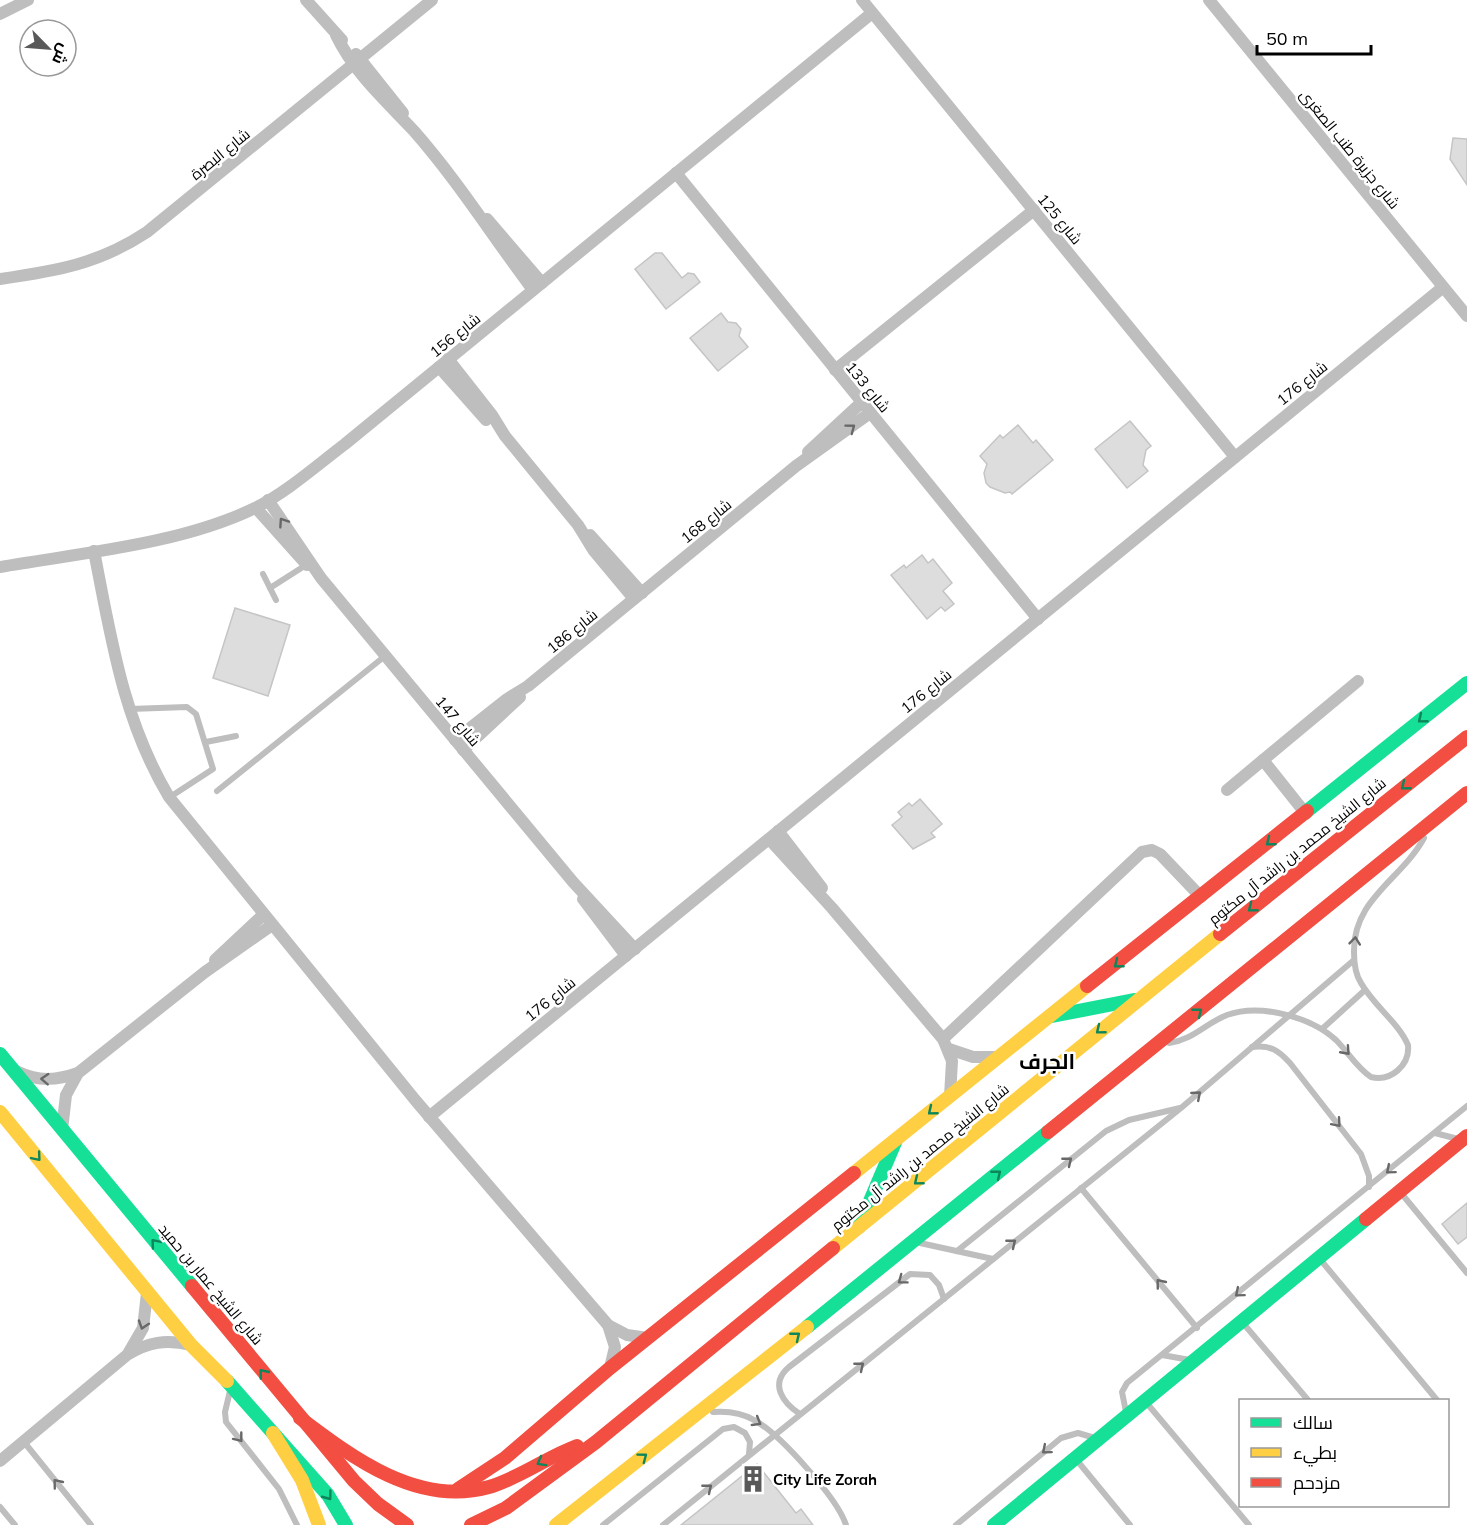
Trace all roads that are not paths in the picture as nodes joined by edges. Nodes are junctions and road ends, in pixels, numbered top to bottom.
1 (28, 0) edge
2 (306, 0) edge
3 (432, 0) edge
4 (862, 0) edge
5 (1209, 0) edge
6 (872, 13) junction
7 (0, 14) edge
8 (356, 62) junction
9 (676, 173) junction
10 (1034, 210) junction
11 (0, 279) edge
12 (538, 286) junction
13 (1442, 288) junction
14 (1467, 316) edge
15 (443, 363) junction
16 (835, 370) junction
17 (862, 402) junction
18 (870, 413) junction
19 (1235, 457) junction
20 (796, 466) junction
21 (268, 500) junction
22 (255, 508) junction
23 (94, 551) junction
24 (306, 565) junction
25 (0, 567) edge
26 (263, 574) dead end
27 (321, 578) junction
28 (270, 588) junction
29 (638, 596) junction
30 (276, 600) dead end
31 (1038, 619) junction
32 (385, 656) junction
33 (1358, 681) dead end
34 (1467, 682) edge
35 (528, 686) junction
36 (128, 709) junction
37 (236, 736) dead end
38 (1467, 737) edge
39 (455, 740) junction
40 (206, 742) junction
41 (463, 750) junction
42 (1263, 760) junction
43 (217, 790) dead end
44 (1227, 790) dead end
45 (1467, 793) edge
46 (169, 797) junction
47 (1306, 814) junction
48 (1430, 823) junction
49 (773, 835) junction
50 (1201, 897) junction
51 (268, 920) junction
52 (631, 952) junction
53 (1354, 960) junction
54 (1365, 990) junction
55 (1138, 999) junction
56 (1287, 1016) junction
57 (1052, 1017) junction
58 (1322, 1029) junction
59 (1160, 1043) junction
60 (946, 1044) junction
61 (1252, 1047) junction
62 (0, 1054) edge
63 (998, 1057) junction
64 (13, 1070) junction
65 (78, 1073) junction
66 (950, 1096) junction
67 (1467, 1106) edge
68 (1181, 1108) junction
69 (0, 1112) edge
70 (429, 1117) junction
71 (62, 1131) junction
72 (1435, 1133) junction
73 (1464, 1138) edge
74 (896, 1140) junction
75 (1369, 1187) junction
76 (1081, 1188) junction
77 (1400, 1191) junction
78 (858, 1230) junction
79 (913, 1242) junction
80 (957, 1251) junction
81 (1319, 1258) junction
82 (993, 1259) junction
83 (1467, 1273) edge
84 (147, 1290) junction
85 (944, 1299) junction
86 (1242, 1321) junction
87 (608, 1325) junction
88 (1197, 1328) junction
89 (648, 1338) junction
90 (191, 1345) junction
91 (127, 1355) junction
92 (1162, 1355) junction
93 (1194, 1361) junction
94 (610, 1368) junction
95 (231, 1385) junction
96 (1306, 1399) edge
97 (1435, 1399) edge
98 (1145, 1401) junction
99 (700, 1413) junction
100 (800, 1414) junction
101 (1127, 1416) junction
102 (300, 1418) junction
103 (273, 1434) junction
104 (773, 1434) junction
105 (1098, 1439) junction
106 (24, 1442) junction
107 (596, 1442) junction
108 (748, 1455) junction
109 (1075, 1458) junction
110 (0, 1461) edge
111 (456, 1490) junction
112 (597, 1493) junction
113 (0, 1506) edge
114 (15, 1525) edge
115 (91, 1525) edge
116 (297, 1525) edge
117 (320, 1525) edge
118 (346, 1525) edge
119 (407, 1525) edge
120 (471, 1525) edge
121 (556, 1525) edge
122 (575, 1525) edge
123 (603, 1525) edge
124 (663, 1525) edge
125 (846, 1525) edge
126 (956, 1525) edge
127 (994, 1525) edge
128 (1130, 1525) edge
129 (1249, 1525) edge

1 - 7 street
2 - 8 street
3 - 8 street, شارع البصرة
4 - 6 street, شارع 125
5 - 13 street, شارع جزيرة طنب الصغرى
6 - 9 street, شارع 156
6 - 10 street, شارع 125
8 - 11 street, شارع البصرة
8 - 12 street
9 - 12 street, شارع 156
9 - 16 street, شارع 133
10 - 16 street
10 - 19 street, شارع 125
12 - 15 street, شارع 156
13 - 14 street, شارع جزيرة طنب الصغرى
13 - 19 street, شارع 176
15 - 21 street, شارع 156
15 - 29 street
16 - 17 street, شارع 133
17 - 18 street, شارع 133
17 - 20 street, شارع 168
20 -> 18 street, شارع 168
18 - 31 street, شارع 133
19 - 31 street, شارع 176
20 - 29 street, شارع 168
21 - 22 street, شارع 156
27 -> 21 street, شارع 147
22 - 23 street, شارع 156
22 - 24 street, شارع 147
23 - 25 street, شارع 156
23 - 36 street
24 - 27 street, شارع 147
24 - 28 lane
26 - 28 lane
27 - 32 street, شارع 147
28 - 30 lane
29 - 35 street, شارع 186
31 - 49 street, شارع 176
32 - 39 street, شارع 147
32 - 43 lane
33 - 42 street
34 -> 47 main road
35 - 39 street, شارع 186
35 - 41 street, شارع 186
36 - 40 lane
36 - 46 street
37 - 40 lane
38 -> 55 main road, شارع الشيخ محمد بن راشد آل مكتوم
39 - 41 street, شارع 147
40 - 46 lane
41 - 52 street, شارع 147
42 - 44 street
42 - 47 street
45 - 48 main road
46 - 51 street
47 -> 50 main road
53 -> 48 lane
59 -> 48 main road
49 - 52 street, شارع 176
49 - 60 street
50 -> 57 main road
50 - 60 street
51 - 65 street
51 - 70 street
52 - 70 street, شارع 176
53 - 54 lane
53 - 56 lane
54 - 58 lane
58 -> 54 lane
55 - 57 main road
55 -> 78 main road, شارع الشيخ محمد بن راشد آل مكتوم
56 - 58 lane
56 - 59 lane
56 - 61 lane
57 - 63 main road
79 -> 59 main road
60 - 63 street
60 - 66 street
68 -> 61 lane
61 -> 75 lane
62 - 64 main road, شارع الشيخ عمار بن حميد
63 - 66 main road
65 -> 64 street
64 - 71 main road, شارع الشيخ عمار بن حميد
65 - 71 street
66 -> 74 main road
67 - 72 lane
68 - 76 lane
80 -> 68 lane
69 -> 84 main road
70 - 87 street
102 -> 71 main road, شارع الشيخ عمار بن حميد
72 - 73 lane
72 -> 75 lane
73 - 77 main road
74 - 78 main road
74 - 89 main road
75 -> 88 lane
82 -> 76 lane
88 -> 76 lane
77 - 81 main road
77 - 83 lane
78 - 107 main road, شارع الشيخ محمد بن راشد آل مكتوم
79 - 80 lane
99 -> 79 main road
80 - 82 lane
81 - 86 main road
81 - 97 lane
82 - 85 lane
84 - 90 main road
84 -> 91 street
100 -> 85 lane
85 -> 100 lane
86 - 93 main road
86 - 96 lane
87 - 89 street
87 - 94 street
88 - 92 lane
89 - 94 main road
90 - 91 street
90 - 95 main road
91 - 106 street
92 - 93 lane
92 - 101 lane
93 - 98 main road
94 - 111 main road
95 - 103 main road
95 -> 116 lane
98 - 101 main road
98 - 129 lane
99 -> 104 lane
112 -> 99 main road
100 - 104 lane
101 - 105 main road
102 - 111 main road
102 - 119 main road, شارع الشيخ عمار بن حميد
103 - 117 main road
103 -> 118 main road
104 - 108 lane
104 - 125 lane
105 - 109 main road
105 -> 126 lane
106 - 110 street
115 -> 106 lane
107 -> 111 main road
107 - 120 main road, شارع الشيخ محمد بن راشد آل مكتوم
108 - 123 lane
124 -> 108 lane
109 - 127 main road
109 - 128 lane
112 - 121 main road
112 - 122 main road
113 - 114 lane

